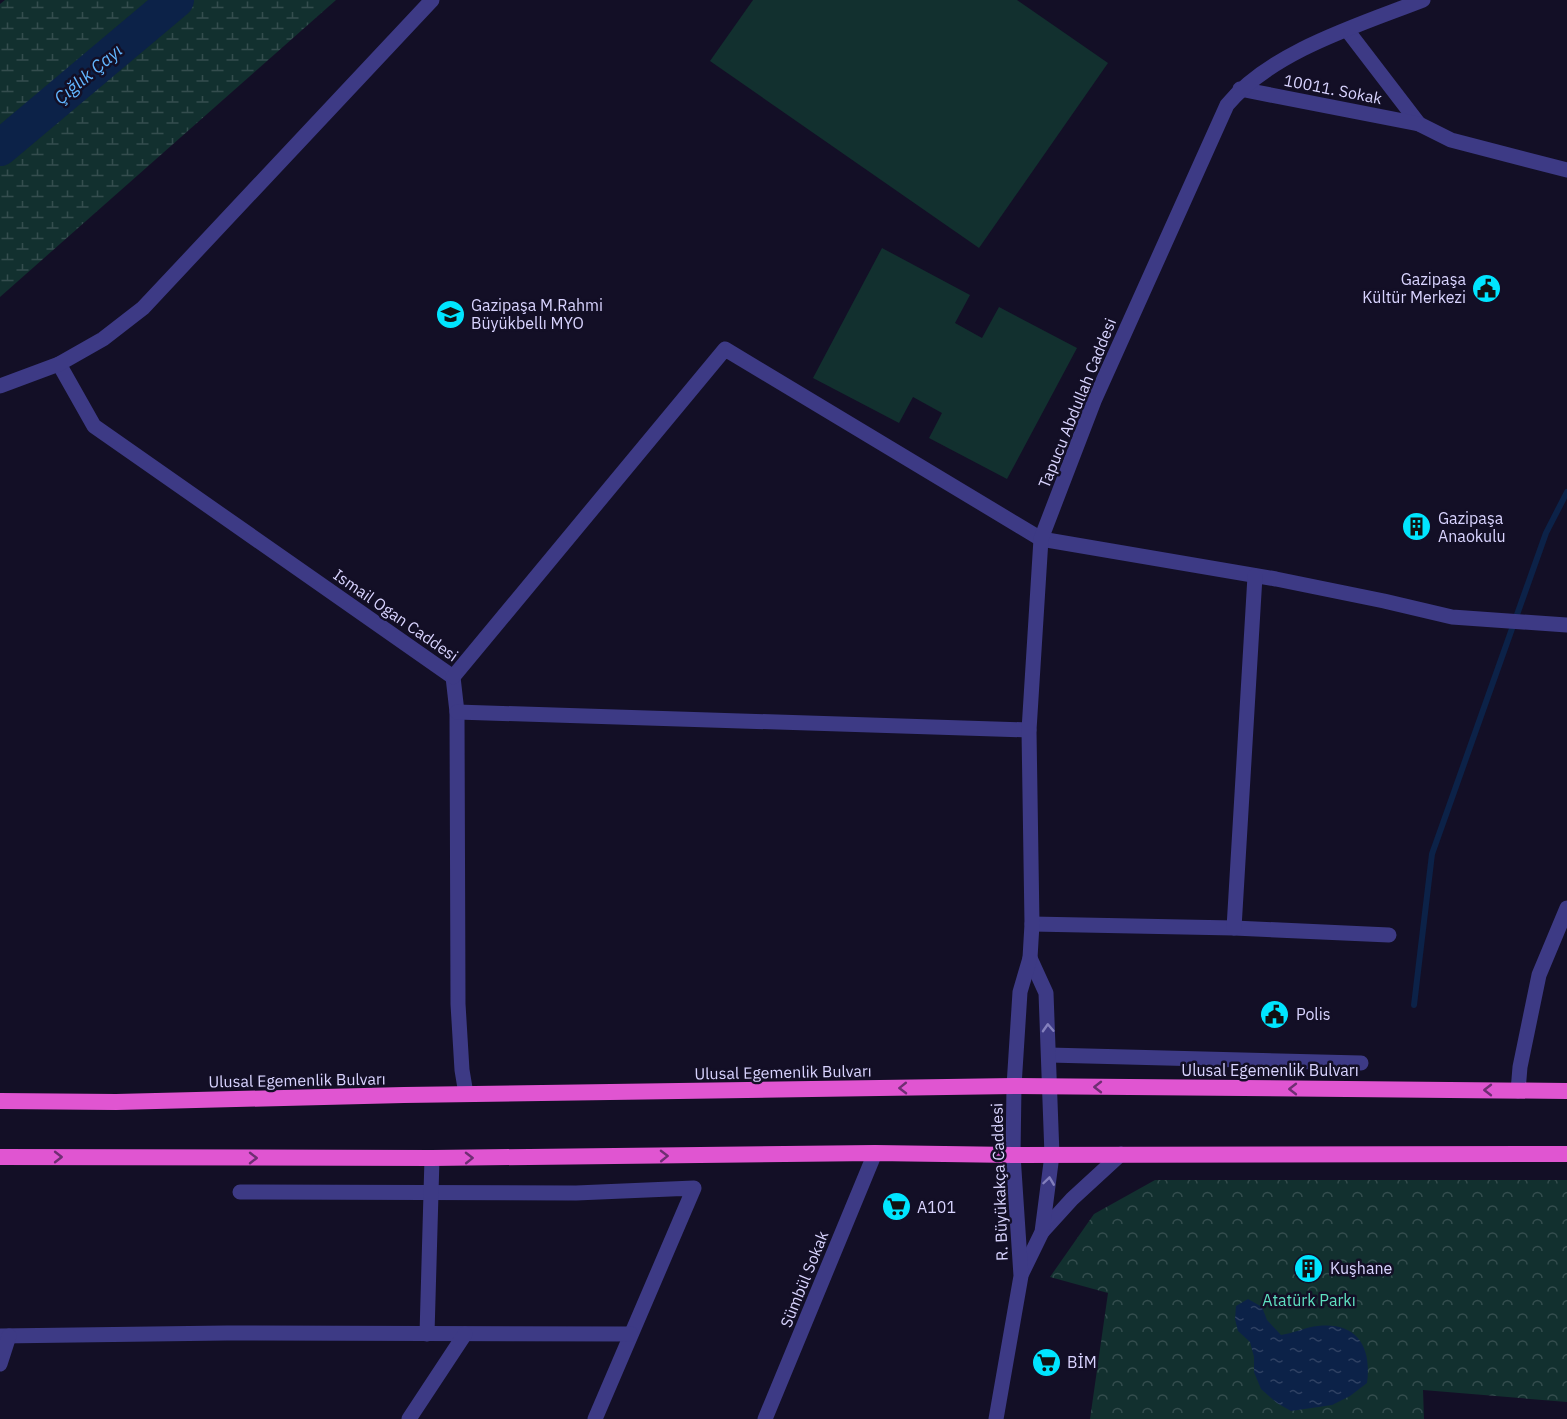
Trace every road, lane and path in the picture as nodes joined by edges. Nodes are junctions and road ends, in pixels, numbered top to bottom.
1 (432, 0) edge
2 (1423, 0) edge
3 (1347, 30) junction
4 (1240, 89) junction
5 (1419, 124) junction
6 (1567, 170) edge
7 (59, 364) junction
8 (0, 387) edge
9 (1041, 539) junction
10 (1255, 576) junction
11 (1566, 623) edge
12 (453, 677) junction
13 (457, 712) junction
14 (1029, 730) junction
15 (1567, 908) edge
16 (1032, 924) junction
17 (1234, 928) junction
18 (1389, 935) dead end
19 (1030, 958) junction
20 (1049, 1055) junction
21 (1360, 1063) dead end
22 (1014, 1086) junction
23 (1051, 1087) junction
24 (1518, 1090) junction
25 (1567, 1091) edge
26 (466, 1094) junction
27 (0, 1101) edge
28 (875, 1153) junction
29 (1121, 1154) junction
30 (1567, 1154) edge
31 (1013, 1155) junction
32 (1052, 1155) junction
33 (0, 1157) edge
34 (432, 1158) junction
35 (240, 1192) dead end
36 (431, 1193) junction
37 (1042, 1232) junction
38 (1021, 1276) junction
39 (427, 1334) junction
40 (465, 1334) junction
41 (631, 1334) junction
42 (4, 1336) edge
43 (0, 1364) edge
44 (409, 1419) edge
45 (596, 1419) edge
46 (765, 1419) edge
47 (996, 1419) edge

1 - 7 street
2 - 3 street, Tapucu Abdullah Caddesi
3 - 4 street, Tapucu Abdullah Caddesi
3 - 5 street, 10011. Sokak
4 - 5 street, 10011. Sokak
4 - 9 street, Tapucu Abdullah Caddesi
5 - 6 street, 10011. Sokak
7 - 8 street
7 - 12 street, Ismail Ogan Caddesi
9 - 10 street
9 - 12 street
9 - 14 street, Tapucu Abdullah Caddesi
10 - 11 street
10 - 17 street
12 - 13 street, Ismail Ogan Caddesi
13 - 14 street
13 - 26 street, Ismail Ogan Caddesi
14 - 16 street, Tapucu Abdullah Caddesi
15 - 24 street
16 - 17 street
16 - 19 street, Tapucu Abdullah Caddesi
17 - 18 street
20 -> 19 street, Tapucu Abdullah Caddesi
19 - 22 street, Tapucu Abdullah Caddesi
20 - 21 street
20 - 23 street, Tapucu Abdullah Caddesi
22 - 23 highway, Ulusal Egemenlik Bulvarı
22 -> 26 highway, Ulusal Egemenlik Bulvarı
22 - 31 street, R. Büyükakça Caddesi
24 -> 23 highway, Ulusal Egemenlik Bulvarı
23 - 32 street, R. Büyükakça Caddesi
24 - 25 highway, Ulusal Egemenlik Bulvarı
26 - 27 highway, Ulusal Egemenlik Bulvarı
28 - 31 highway
34 -> 28 highway
28 - 46 street, Sümbül Sokak
29 - 30 highway
29 - 32 highway
29 - 37 street
31 - 32 highway
31 - 38 street, R. Büyükakça Caddesi
37 -> 32 street, R. Büyükakça Caddesi
33 -> 34 highway
34 - 36 street
35 - 36 street
36 - 39 street
36 - 41 street
37 - 38 street, R. Büyükakça Caddesi
38 - 47 street, R. Büyükakça Caddesi
39 - 40 street
39 - 42 street
40 - 41 street
40 - 44 street
41 - 45 street
42 - 43 street

